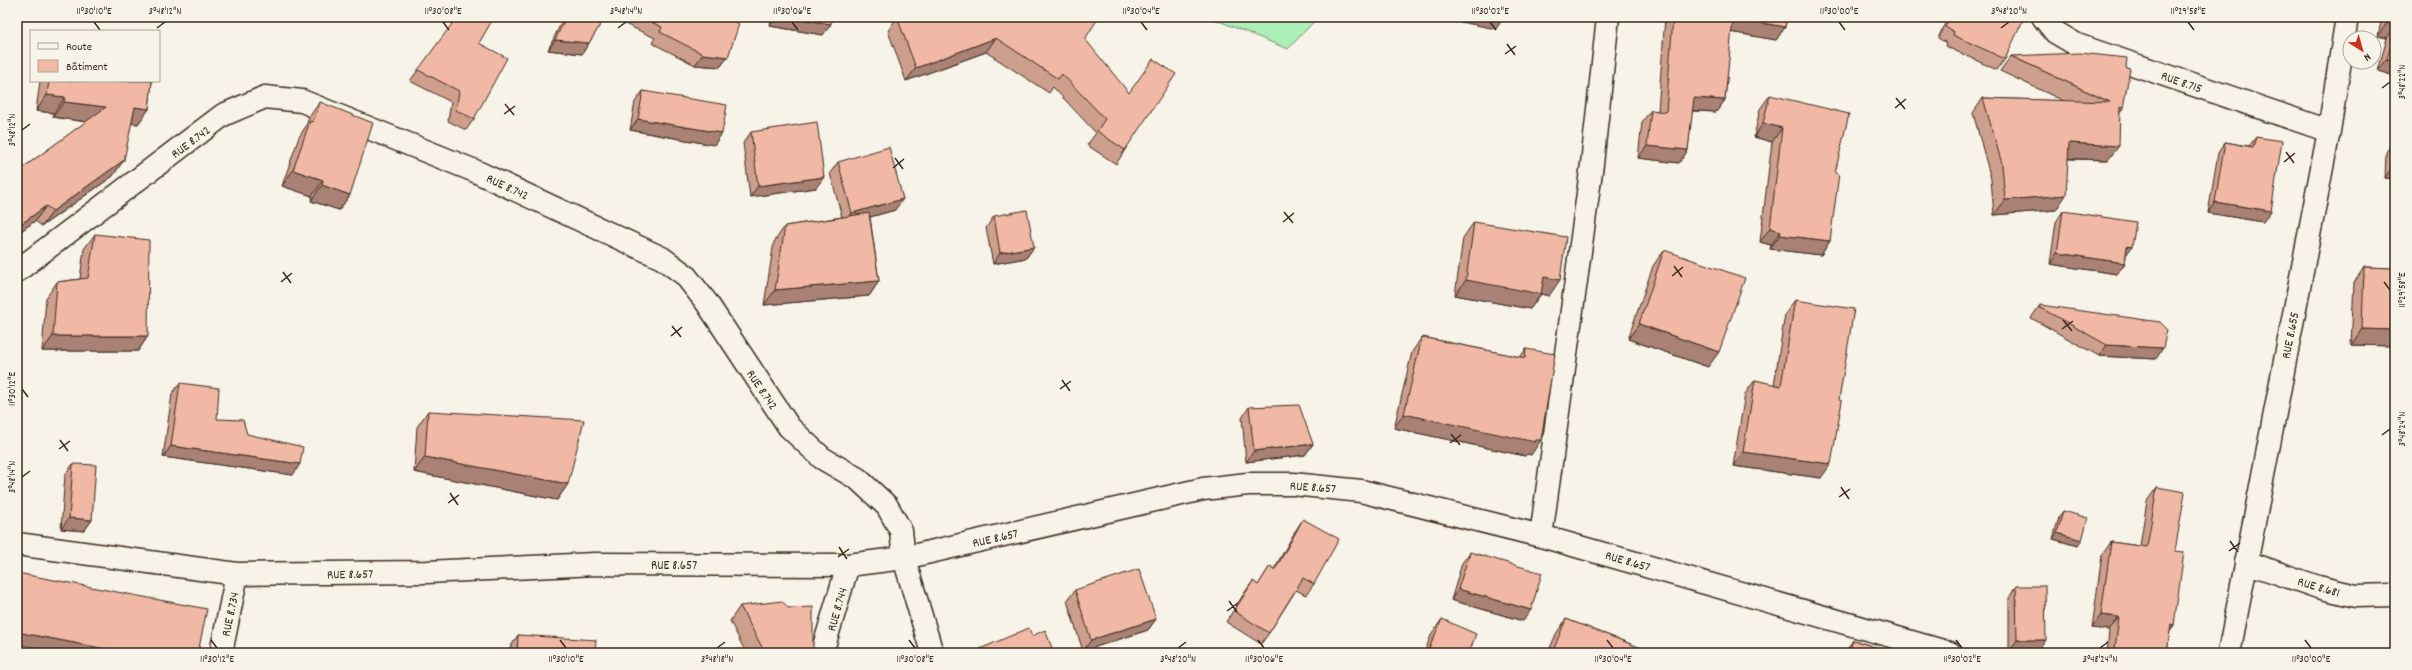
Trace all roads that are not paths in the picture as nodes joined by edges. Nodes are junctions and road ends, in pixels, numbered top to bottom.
1 (1608, 17) edge
2 (2043, 17) edge
3 (2347, 17) edge
4 (2329, 131) junction
5 (17, 270) edge
6 (1541, 536) junction
7 (17, 544) edge
8 (904, 558) junction
9 (2246, 562) junction
10 (848, 565) junction
11 (237, 574) junction
12 (2395, 595) edge
13 (221, 653) edge
14 (822, 653) edge
15 (932, 653) edge
16 (1950, 653) edge
17 (2229, 653) edge

1 - 6 street
2 - 4 street, RUE 8.715
3 - 4 street, RUE 8.655
4 - 9 street, RUE 8.655
5 - 8 street, RUE 8.742
6 - 8 street, RUE 8.657
6 - 16 street, RUE 8.657
7 - 11 street, RUE 8.657
8 - 10 street, RUE 8.657
8 - 15 street, RUE 8.742
9 - 12 street, RUE 8.681
9 - 17 street, RUE 8.655
10 - 11 street, RUE 8.657
10 - 14 street, RUE 8.744
11 - 13 street, RUE 8.734

